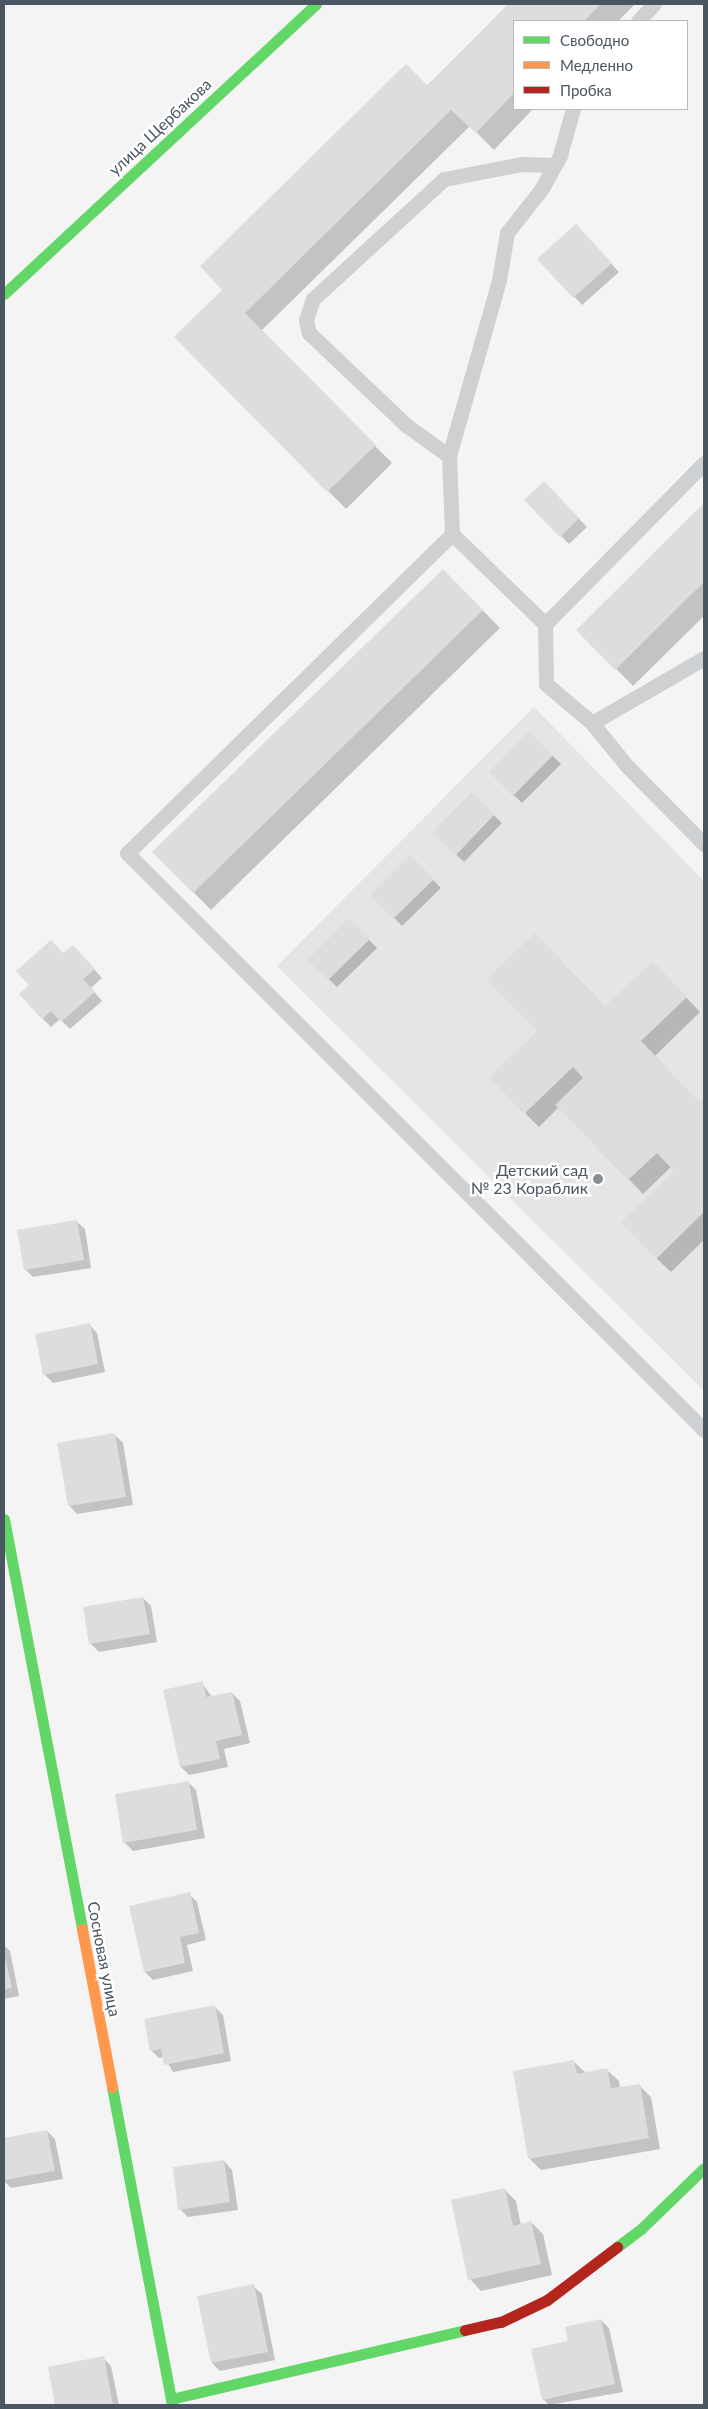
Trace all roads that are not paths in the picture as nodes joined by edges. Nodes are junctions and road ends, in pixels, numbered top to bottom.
1 (316, 4) edge
2 (654, 4) edge
3 (639, 20) edge
4 (574, 110) edge
5 (554, 165) junction
6 (4, 294) edge
7 (449, 456) junction
8 (704, 462) edge
9 (452, 534) junction
10 (546, 624) junction
11 (704, 658) edge
12 (592, 723) junction
13 (704, 844) edge
14 (704, 1430) edge
15 (4, 1519) edge
16 (704, 2168) edge
17 (171, 2402) edge

1 - 6 street, улица Щербакова
2 - 3 lane
4 - 5 lane
5 - 7 lane
5 - 7 lane
7 - 9 lane
8 - 10 lane
9 - 10 lane
9 - 14 lane
10 - 12 lane
11 - 12 lane
12 - 13 lane
15 - 17 street, Сосновая улица
16 - 17 street

